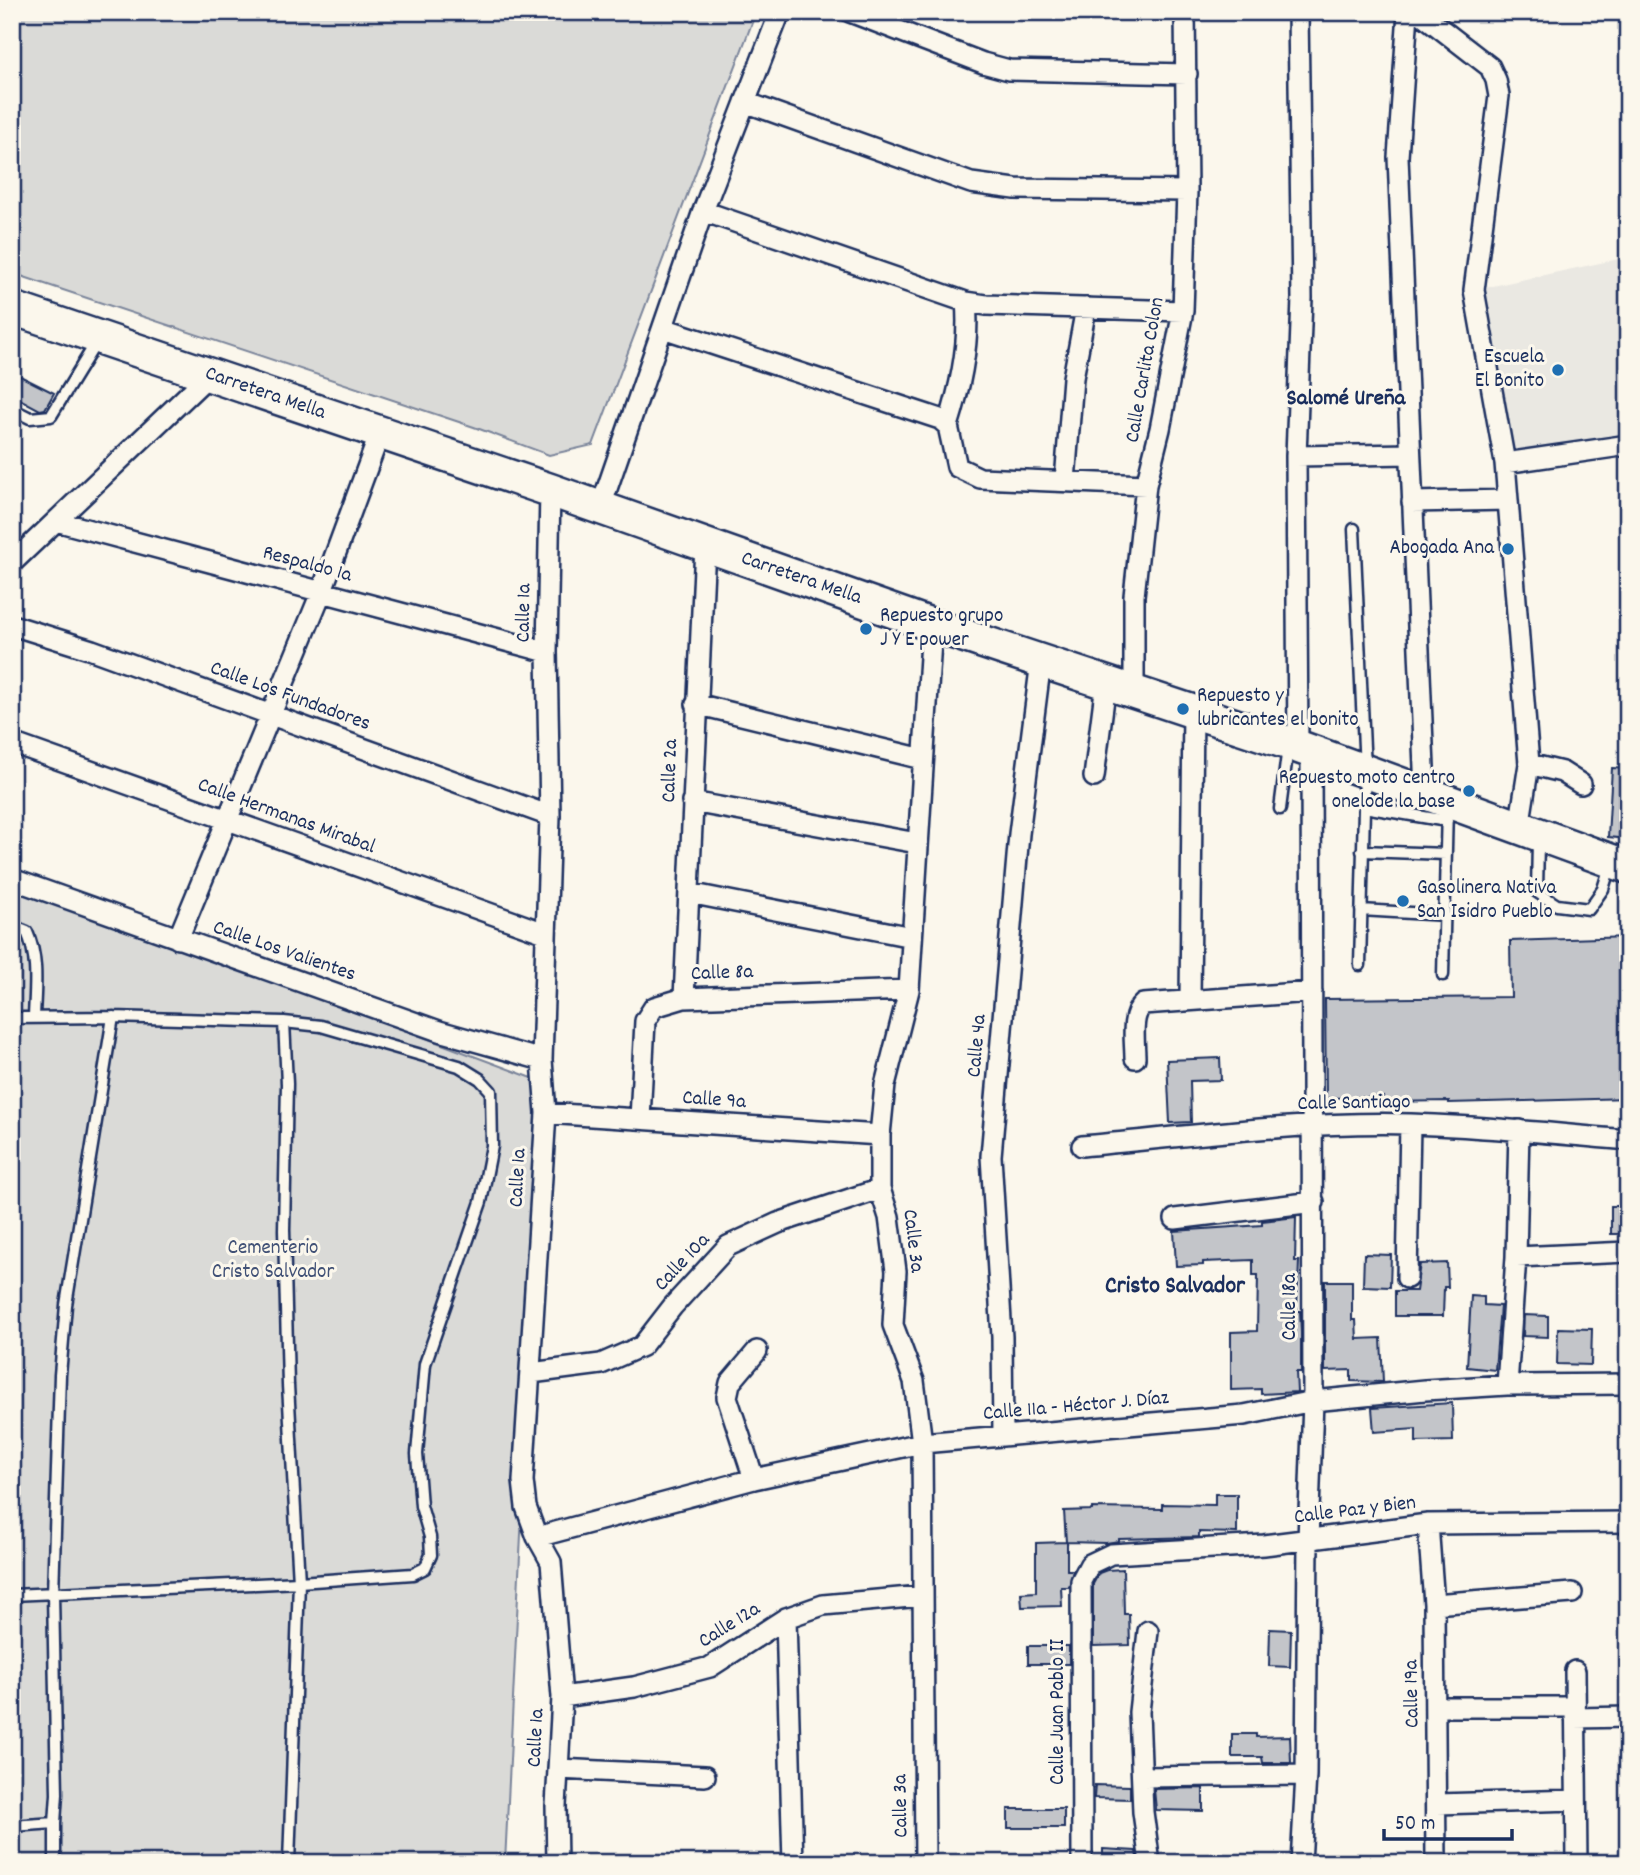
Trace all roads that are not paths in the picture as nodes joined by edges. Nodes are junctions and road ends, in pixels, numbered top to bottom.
1 (780, 12) edge
2 (850, 12) edge
3 (1185, 12) edge
4 (1298, 12) edge
5 (1408, 12) edge
6 (1419, 12) edge
7 (1187, 74) junction
8 (745, 102) junction
9 (1187, 191) junction
10 (704, 211) junction
11 (966, 302) junction
12 (12, 308) edge
13 (1086, 308) junction
14 (1183, 311) junction
15 (663, 328) junction
16 (99, 338) junction
17 (208, 376) junction
18 (12, 409) edge
19 (948, 426) junction
20 (380, 433) junction
21 (1628, 445) edge
22 (1410, 454) junction
23 (1296, 456) junction
24 (1505, 463) junction
25 (1065, 481) junction
26 (1146, 485) junction
27 (550, 490) junction
28 (1508, 500) junction
29 (1412, 502) junction
30 (600, 509) junction
31 (56, 521) junction
32 (1354, 529) dead end
33 (705, 546) junction
34 (12, 563) edge
35 (321, 593) junction
36 (12, 625) edge
37 (932, 625) junction
38 (547, 652) junction
39 (1041, 661) junction
40 (1120, 687) junction
41 (696, 704) junction
42 (1193, 710) junction
43 (270, 715) junction
44 (12, 743) edge
45 (1299, 747) junction
46 (923, 759) junction
47 (1530, 764) junction
48 (1365, 770) junction
49 (1094, 777) dead end
50 (1581, 784) dead end
51 (692, 802) junction
52 (1440, 804) junction
53 (1364, 807) junction
54 (1280, 809) dead end
55 (550, 816) junction
56 (227, 820) junction
57 (1529, 832) junction
58 (917, 844) junction
59 (1362, 851) junction
60 (1446, 854) junction
61 (1620, 864) edge
62 (12, 879) edge
63 (689, 893) junction
64 (1361, 910) junction
65 (1445, 915) junction
66 (12, 926) edge
67 (545, 933) junction
68 (912, 937) junction
69 (178, 939) junction
70 (1360, 965) dead end
71 (1443, 975) dead end
72 (909, 990) junction
73 (1312, 992) junction
74 (684, 998) junction
75 (1190, 1000) junction
76 (12, 1017) edge
77 (34, 1017) junction
78 (113, 1017) junction
79 (284, 1022) junction
80 (1135, 1058) dead end
81 (542, 1060) junction
82 (546, 1113) junction
83 (640, 1119) junction
84 (1410, 1124) junction
85 (1314, 1126) junction
86 (1519, 1130) junction
87 (880, 1135) junction
88 (1628, 1140) edge
89 (1082, 1146) dead end
90 (880, 1189) junction
91 (1314, 1202) junction
92 (1175, 1219) dead end
93 (1628, 1252) edge
94 (1516, 1257) junction
95 (1407, 1278) dead end
96 (757, 1351) dead end
97 (531, 1373) junction
98 (1628, 1384) edge
99 (1507, 1385) junction
100 (1313, 1401) junction
101 (1003, 1436) junction
102 (922, 1443) junction
103 (754, 1479) junction
104 (1628, 1522) edge
105 (1428, 1524) junction
106 (537, 1537) junction
107 (1308, 1540) junction
108 (1090, 1564) joint
109 (299, 1582) junction
110 (1572, 1593) dead end
111 (53, 1594) junction
112 (12, 1595) edge
113 (921, 1596) junction
114 (1434, 1604) junction
115 (786, 1618) junction
116 (1148, 1631) dead end
117 (1575, 1671) dead end
118 (562, 1698) junction
119 (1436, 1707) junction
120 (1575, 1712) junction
121 (1628, 1717) edge
122 (558, 1769) junction
123 (1306, 1775) junction
124 (705, 1776) dead end
125 (1142, 1777) junction
126 (1576, 1800) junction
127 (1437, 1804) junction
128 (55, 1823) junction
129 (12, 1826) edge
130 (55, 1863) edge
131 (289, 1863) edge
132 (557, 1863) edge
133 (793, 1863) edge
134 (925, 1863) edge
135 (1082, 1863) edge
136 (1150, 1863) edge
137 (1301, 1863) edge
138 (1436, 1863) edge
139 (1577, 1863) edge

1 - 8 street
2 - 7 street
3 - 7 street, Calle Carlita Colon
4 - 23 street, Calle 18a
5 - 22 street
6 - 24 street
7 - 9 street, Calle Carlita Colon
8 - 9 street
8 - 10 street
9 - 14 street, Calle Carlita Colon
10 - 11 street
10 - 15 street
11 - 13 street
11 - 19 street
12 - 16 main road, Carretera Mella
13 - 14 street
13 - 25 street
14 - 26 street, Calle Carlita Colon
15 - 19 street
15 - 30 street
16 - 17 main road, Carretera Mella
16 - 18 lane
17 - 20 main road, Carretera Mella
17 - 31 street
19 - 25 street
20 - 27 main road, Carretera Mella
20 - 35 street
21 - 24 street
22 - 23 street
22 - 29 street
23 - 45 street, Calle 18a
24 - 28 street
25 - 26 street
26 - 40 street, Calle Carlita Colon
27 - 30 main road, Carretera Mella
27 - 38 street, Calle 1a
28 - 29 street
28 - 47 street
29 - 52 street
30 - 33 main road, Carretera Mella
31 - 34 street
31 - 35 street, Respaldo 1a
32 - 48 lane
33 - 37 main road, Carretera Mella
33 - 41 street, Calle 2a
35 - 38 street, Respaldo 1a
35 - 43 street
36 - 43 street, Calle Los Fundadores
37 - 39 main road, Carretera Mella
37 - 46 street, Calle 3a
38 - 55 street, Calle 1a
39 - 40 main road, Carretera Mella
39 - 101 street, Calle 4a
40 - 42 main road, Carretera Mella
40 - 49 street, Calle Carlita Colon
41 - 46 street
41 - 51 street, Calle 2a
42 - 45 main road, Carretera Mella
42 - 75 street
43 - 55 street, Calle Los Fundadores
43 - 56 street
44 - 56 street, Calle Hermanas Mirabal
45 - 48 main road, Carretera Mella
45 - 54 lane
45 - 73 street, Calle 18a
46 - 58 street, Calle 3a
47 - 50 street
47 - 57 street
48 - 52 main road, Carretera Mella
48 - 53 lane
51 - 58 street
51 - 63 street, Calle 2a
52 - 53 lane
52 - 57 main road, Carretera Mella
52 - 60 lane
53 - 59 lane
55 - 67 street, Calle 1a
56 - 67 street, Calle Hermanas Mirabal
56 - 69 street
57 - 61 main road, Carretera Mella
57 - 61 lane
58 - 68 street, Calle 3a
59 - 60 lane
59 - 64 lane
60 - 65 lane
62 - 69 street, Calle Los Valientes
63 - 68 street
63 - 74 street, Calle 2a
64 - 65 lane
64 - 70 lane
65 - 71 lane
66 - 77 lane
67 - 81 street, Calle 1a
68 - 72 street, Calle 3a
69 - 81 street, Calle Los Valientes
72 - 74 street, Calle 8a
72 - 87 street, Calle 3a
73 - 75 street
73 - 85 street, Calle 18a
74 - 83 street, Calle 8a
75 - 80 street
76 - 77 lane
77 - 78 lane
78 - 79 lane
78 - 111 lane
79 - 109 lane
79 - 109 lane
81 - 82 street, Calle 1a
82 - 83 street, Calle 9a
82 - 97 street, Calle 1a
83 - 87 street, Calle 9a
84 - 85 street, Calle Santiago
84 - 86 street, Calle Santiago
84 - 95 street
85 - 89 street, Calle Santiago
85 - 91 street, Calle 18a
86 - 88 street, Calle Santiago
86 - 94 street
87 - 90 street, Calle 3a
90 - 97 street, Calle 10a
90 - 102 street, Calle 3a
91 - 92 street
91 - 100 street, Calle 18a
93 - 94 street
94 - 99 street
96 - 103 street
97 - 106 street, Calle 1a
98 - 99 street, Calle 11a - Héctor J. Díaz
99 - 100 street, Calle 11a - Héctor J. Díaz
100 - 101 street, Calle 11a - Héctor J. Díaz
100 - 107 street, Calle 18a
101 - 102 street, Calle 11a - Héctor J. Díaz
102 - 103 street, Calle 11a - Héctor J. Díaz
102 - 113 street, Calle 3a
103 - 106 street, Calle 11a - Héctor J. Díaz
104 - 105 street, Calle Paz y Bien
105 - 107 street, Calle Paz y Bien
105 - 114 street, Calle 19a
106 - 118 street, Calle 1a
107 - 108 street, Calle Paz y Bien
107 - 123 street, Calle 18a
108 - 135 street, Calle Juan Pablo II
109 - 111 lane
109 - 131 lane
110 - 114 street
111 - 112 lane
111 - 128 lane
113 - 115 street, Calle 12a
113 - 134 street, Calle 3a
114 - 119 street, Calle 19a
115 - 118 street, Calle 12a
115 - 133 street
116 - 125 street
117 - 120 street
118 - 122 street, Calle 1a
119 - 120 street
119 - 127 street, Calle 19a
120 - 121 street
120 - 126 street
122 - 124 street
122 - 132 street, Calle 1a
123 - 125 street
123 - 137 street, Calle 18a
125 - 136 street
126 - 127 street
126 - 139 street
127 - 138 street, Calle 19a
128 - 129 lane
128 - 130 lane

